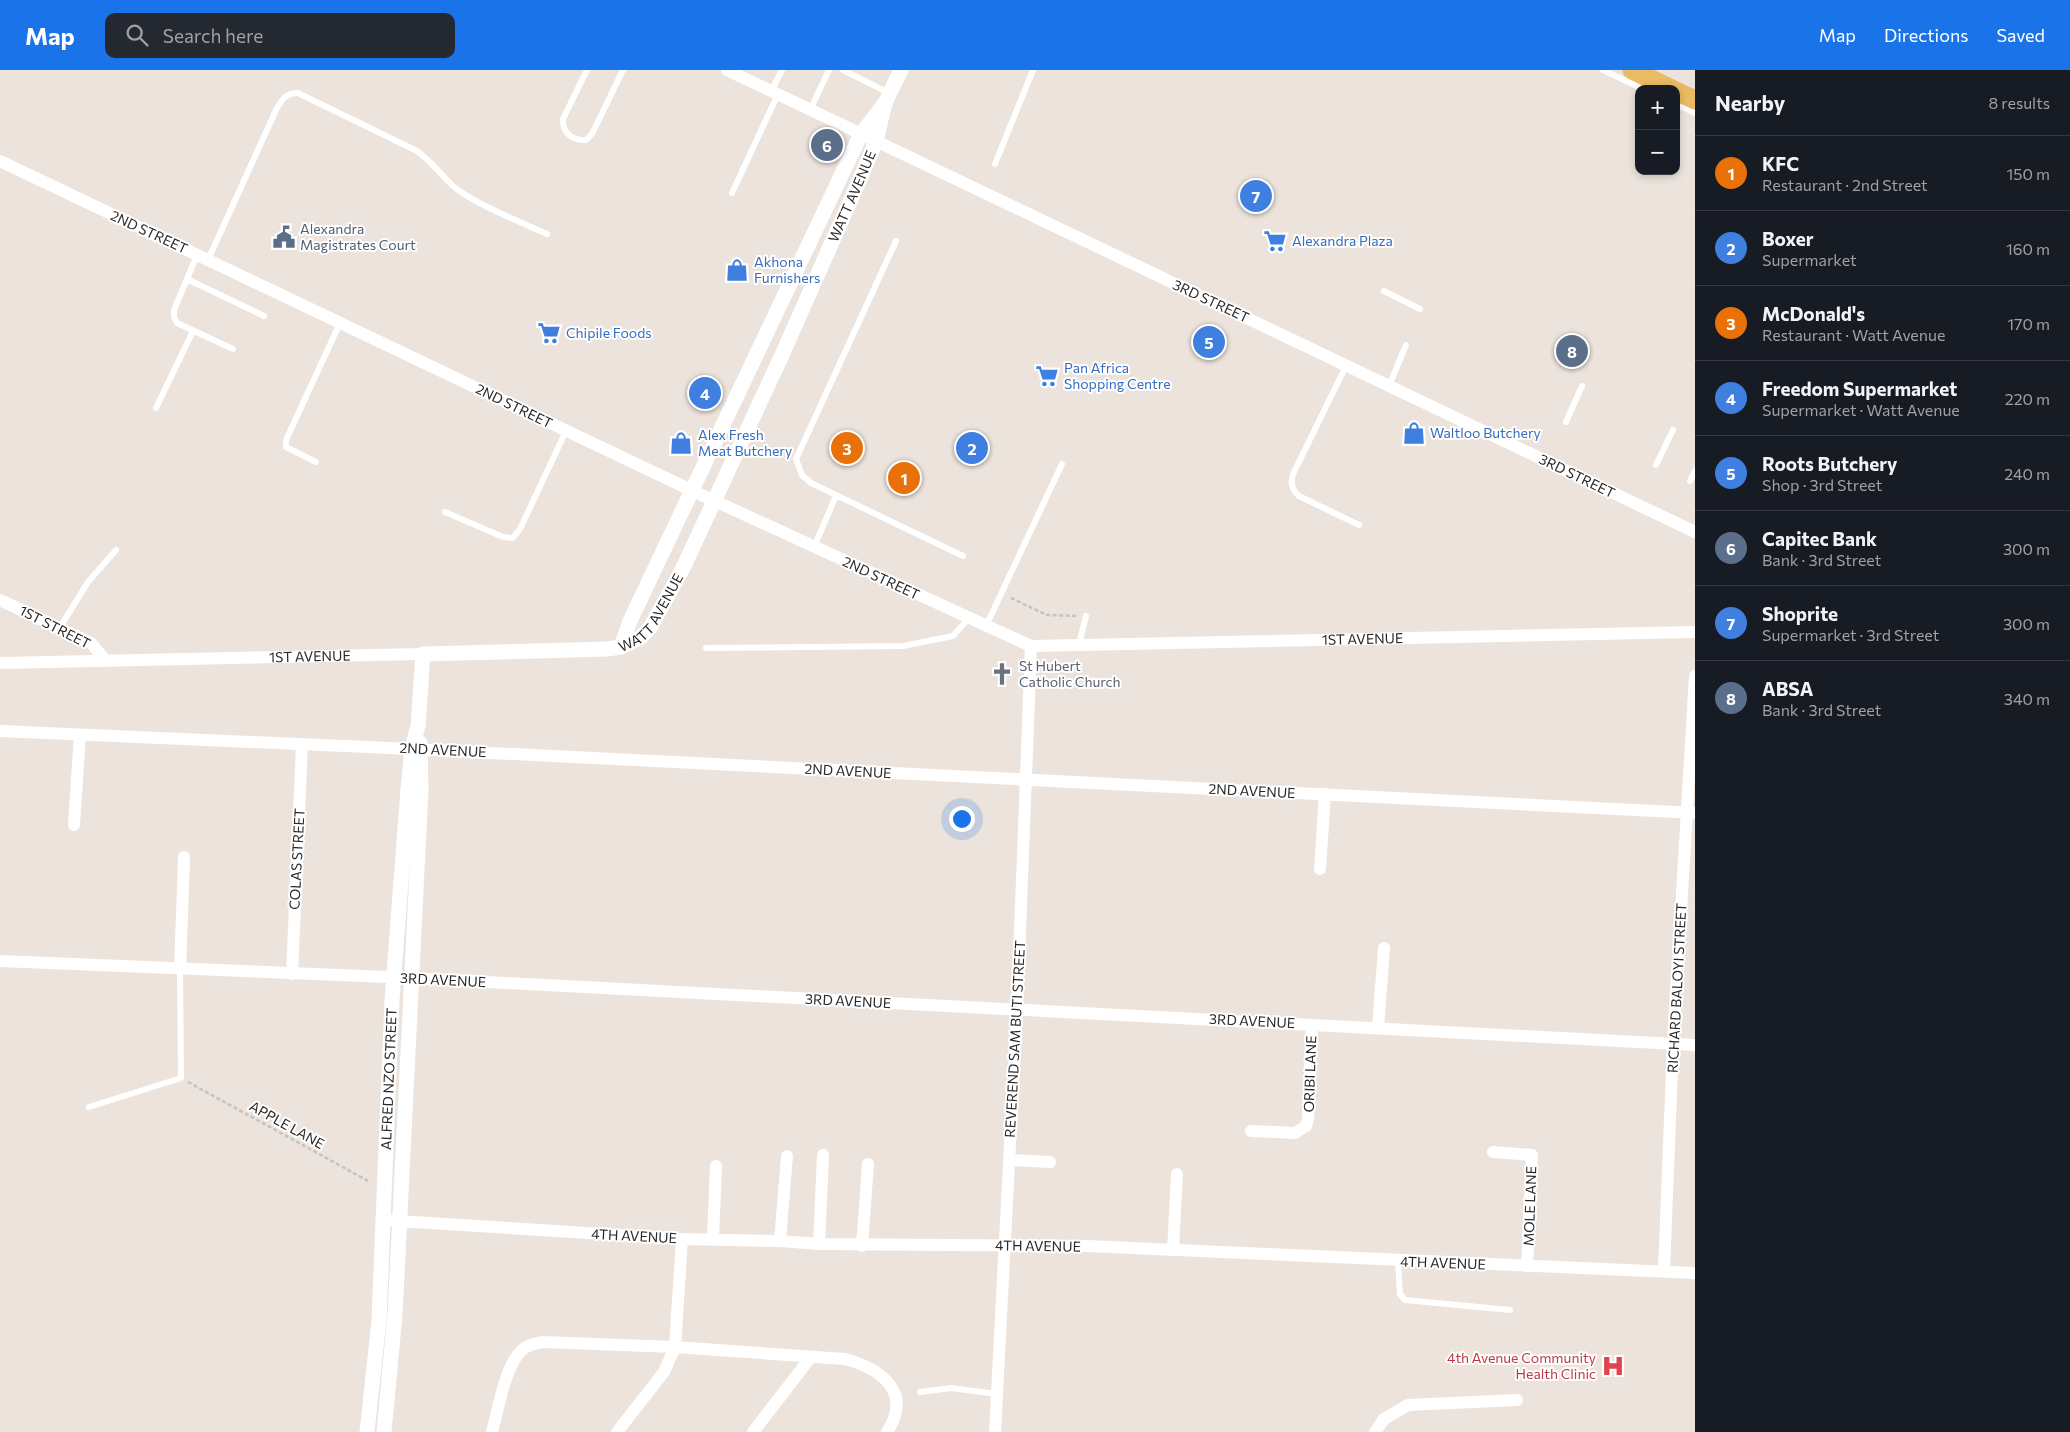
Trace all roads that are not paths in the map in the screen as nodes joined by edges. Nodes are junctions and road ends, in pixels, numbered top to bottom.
1 (586, 70) edge
2 (623, 70) edge
3 (728, 70) edge
4 (782, 70) edge
5 (829, 70) edge
6 (843, 70) edge
7 (901, 70) edge
8 (1033, 70) edge
9 (1603, 70) edge
10 (1632, 70) edge
11 (1635, 85) edge
12 (1664, 85) edge
13 (774, 92) junction
14 (1680, 93) edge
15 (888, 98) junction
16 (1695, 100) edge
17 (1680, 106) edge
18 (810, 110) junction
19 (1695, 113) edge
20 (861, 134) junction
21 (876, 142) junction
22 (0, 161) edge
23 (995, 164) dead end
24 (732, 194) dead end
25 (547, 234) dead end
26 (896, 241) dead end
27 (202, 257) junction
28 (187, 280) junction
29 (1384, 291) dead end
30 (1420, 309) dead end
31 (264, 316) dead end
32 (340, 323) junction
33 (193, 331) junction
34 (1406, 345) dead end
35 (232, 349) dead end
36 (1346, 366) junction
37 (1389, 386) junction
38 (1582, 386) dead end
39 (156, 408) dead end
40 (1566, 422) dead end
41 (1673, 430) dead end
42 (566, 431) junction
43 (316, 462) dead end
44 (1062, 464) dead end
45 (1656, 465) dead end
46 (1695, 471) edge
47 (1690, 481) dead end
48 (693, 491) junction
49 (836, 496) junction
50 (715, 501) junction
51 (445, 512) dead end
52 (1359, 525) dead end
53 (1695, 532) edge
54 (814, 546) junction
55 (116, 550) dead end
56 (963, 556) dead end
57 (0, 600) edge
58 (1086, 616) road end
59 (969, 618) junction
60 (986, 626) junction
61 (60, 629) junction
62 (1695, 632) edge
63 (1079, 644) junction
64 (1031, 646) junction
65 (621, 647) junction
66 (706, 648) dead end
67 (423, 654) junction
68 (105, 660) junction
69 (0, 663) edge
70 (1695, 676) edge
71 (0, 731) edge
72 (80, 735) junction
73 (302, 744) junction
74 (416, 749) junction
75 (1026, 779) junction
76 (1325, 794) junction
77 (1691, 813) edge
78 (74, 825) dead end
79 (184, 858) dead end
80 (1320, 869) dead end
81 (1384, 948) dead end
82 (0, 960) edge
83 (180, 969) junction
84 (292, 974) junction
85 (394, 978) junction
86 (411, 978) junction
87 (1017, 1009) junction
88 (1312, 1025) junction
89 (1378, 1028) junction
90 (1673, 1044) junction
91 (1695, 1045) edge
92 (89, 1107) dead end
93 (1251, 1132) dead end
94 (1494, 1152) dead end
95 (823, 1155) dead end
96 (787, 1156) dead end
97 (1010, 1160) junction
98 (1050, 1162) dead end
99 (868, 1164) dead end
100 (716, 1166) dead end
101 (1177, 1174) dead end
102 (382, 1220) junction
103 (400, 1222) junction
104 (682, 1238) junction
105 (713, 1240) junction
106 (780, 1241) junction
107 (819, 1244) junction
108 (1004, 1245) junction
109 (862, 1246) junction
110 (1173, 1250) junction
111 (1398, 1261) junction
112 (1528, 1266) junction
113 (1664, 1270) junction
114 (1695, 1273) edge
115 (1510, 1310) dead end
116 (675, 1347) junction
117 (811, 1357) junction
118 (920, 1392) dead end
119 (997, 1394) junction
120 (1517, 1400) dead end
121 (367, 1432) edge
122 (384, 1432) edge
123 (492, 1432) edge
124 (617, 1432) edge
125 (753, 1432) edge
126 (888, 1432) edge
127 (995, 1432) edge
128 (1375, 1432) edge

1 - 2 lane
3 - 13 street, 3RD STREET
4 - 13 lane
5 - 18 lane
6 - 15 lane
7 - 15 street, WATT AVENUE
8 - 23 lane
9 - 11 lane
10 - 12 main road
13 - 18 street, 3RD STREET
13 - 24 lane
14 - 16 main road
15 - 20 street, WATT AVENUE
15 - 21 street, WATT AVENUE
17 - 19 lane
18 - 20 street, 3RD STREET
20 - 21 street, 3RD STREET
20 - 48 street, WATT AVENUE
21 - 36 street, 3RD STREET
21 - 50 street, WATT AVENUE
22 - 27 street, 2ND STREET
25 - 27 lane
26 - 49 lane
27 - 28 lane
27 - 32 street, 2ND STREET
28 - 31 lane
28 - 33 lane
29 - 30 lane
32 - 42 street, 2ND STREET
32 - 43 lane
33 - 35 lane
33 - 39 lane
34 - 37 lane
36 - 37 street, 3RD STREET
36 - 52 lane
37 - 53 street, 3RD STREET
38 - 40 lane
41 - 45 lane
42 - 48 street, 2ND STREET
42 - 51 lane
44 - 60 lane
46 - 47 lane
48 - 50 street, 2ND STREET
48 - 65 street, WATT AVENUE
49 - 54 lane
49 - 56 lane
50 - 54 street, 2ND STREET
50 - 65 street, WATT AVENUE
54 - 59 street, 2ND STREET
55 - 61 lane
57 - 61 street, 1ST STREET
58 - 63 lane
59 - 60 street, 2ND STREET
59 - 66 lane
60 - 64 street, 2ND STREET
61 - 68 street, 1ST STREET
62 - 63 street, 1ST AVENUE
63 - 64 street, 1ST AVENUE
64 - 75 street, REVEREND SAM BUTI STREET
65 - 67 street, 1ST AVENUE
67 - 68 street, 1ST AVENUE
67 - 74 street, ALFRED NZO STREET
68 - 69 street, 1ST AVENUE
70 - 77 street, RICHARD BALOYI STREET
71 - 72 street, 2ND AVENUE
72 - 73 street, 2ND AVENUE
72 - 78 street
73 - 74 street, 2ND AVENUE
73 - 84 street, COLAS STREET
74 - 75 street, 2ND AVENUE
74 - 85 street, ALFRED NZO STREET
74 - 86 street, ALFRED NZO STREET
75 - 76 street, 2ND AVENUE
75 - 87 street, REVEREND SAM BUTI STREET
76 - 77 street, 2ND AVENUE
76 - 80 street
77 - 90 street, RICHARD BALOYI STREET
79 - 83 street
81 - 89 street
82 - 83 street, 3RD AVENUE
83 - 84 street, 3RD AVENUE
83 - 92 lane
84 - 85 street, 3RD AVENUE
85 - 86 street, 3RD AVENUE
85 - 102 street, ALFRED NZO STREET
86 - 87 street, 3RD AVENUE
86 - 103 street, ALFRED NZO STREET
87 - 88 street, 3RD AVENUE
87 - 97 street, REVEREND SAM BUTI STREET
88 - 89 street, 3RD AVENUE
88 - 93 street, ORIBI LANE
89 - 90 street, 3RD AVENUE
90 - 91 street, 3RD AVENUE
90 - 113 street, RICHARD BALOYI STREET
94 - 112 street, MOLE LANE
95 - 107 street
96 - 106 street
97 - 98 street
97 - 108 street, REVEREND SAM BUTI STREET
99 - 109 street
100 - 105 street
101 - 110 street
102 - 103 street, 4TH AVENUE
102 - 121 street, ALFRED NZO STREET
103 - 104 street, 4TH AVENUE
103 - 122 street, ALFRED NZO STREET
104 - 105 street, 4TH AVENUE
104 - 116 street
105 - 106 street, 4TH AVENUE
106 - 107 street, 4TH AVENUE
107 - 109 street, 4TH AVENUE
108 - 109 street, 4TH AVENUE
108 - 110 street, 4TH AVENUE
108 - 119 street, REVEREND SAM BUTI STREET
110 - 111 street, 4TH AVENUE
111 - 112 street, 4TH AVENUE
111 - 115 lane
112 - 113 street, 4TH AVENUE
113 - 114 street, 4TH AVENUE
116 - 117 street
116 - 123 street
116 - 124 street
117 - 125 street
117 - 126 street
118 - 119 lane
119 - 127 street, REVEREND SAM BUTI STREET
120 - 128 street

